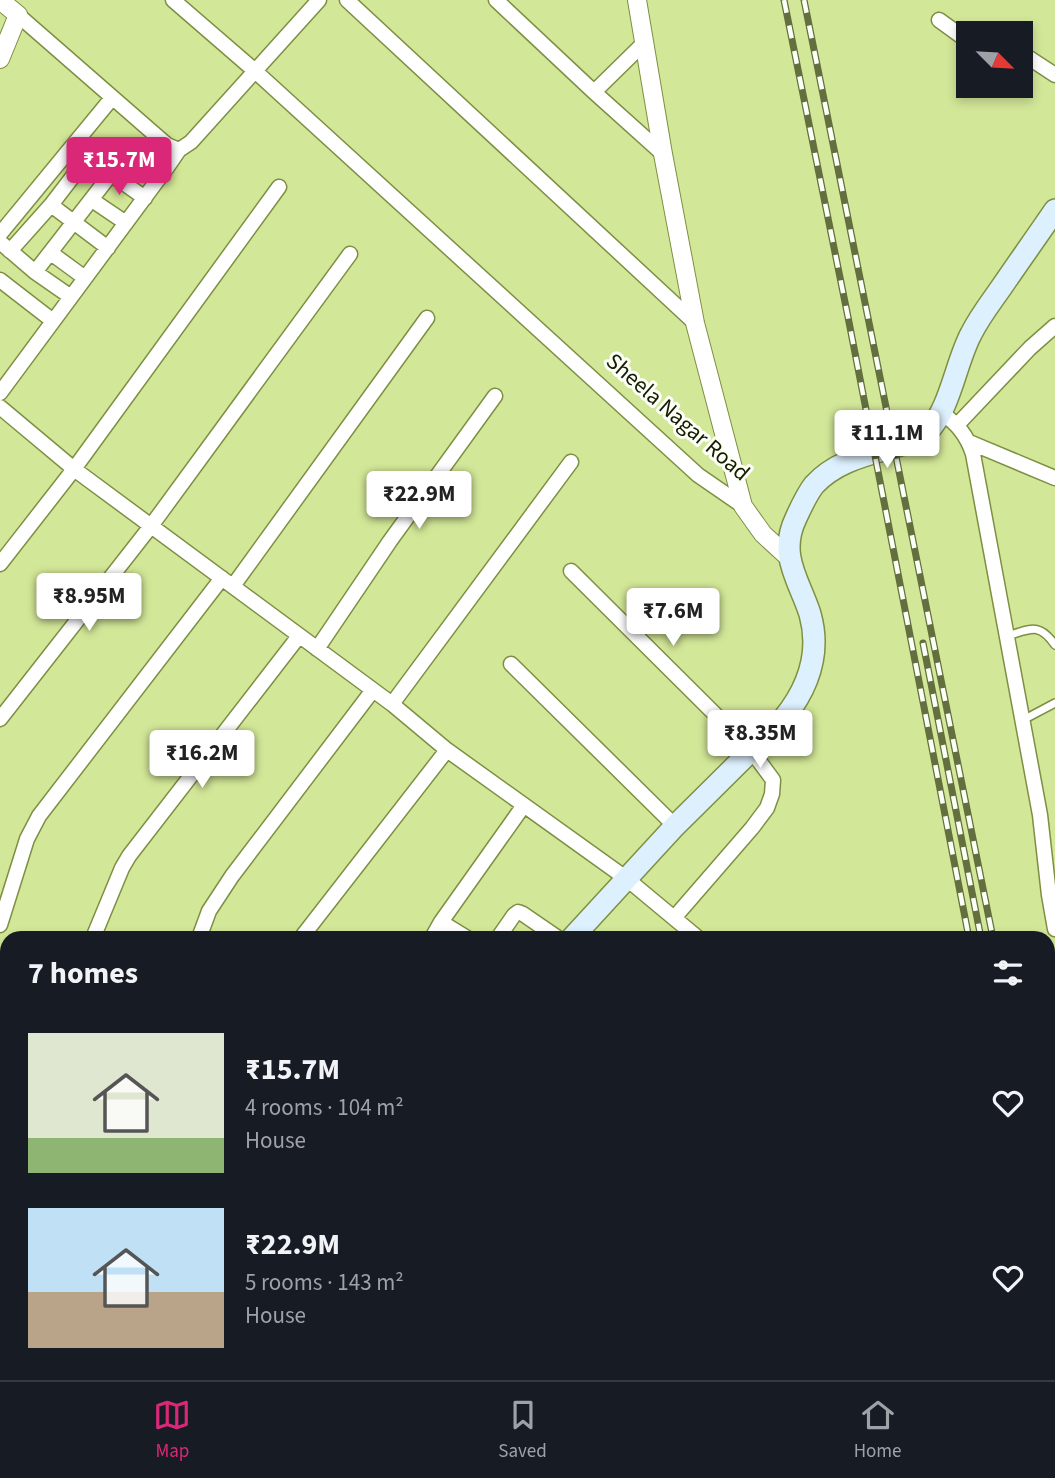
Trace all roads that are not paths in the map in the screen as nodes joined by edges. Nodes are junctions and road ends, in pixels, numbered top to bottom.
1 (0, 0) edge
2 (173, 0) edge
3 (319, 0) edge
4 (347, 0) edge
5 (496, 0) edge
6 (637, 0) edge
7 (18, 15) junction
8 (939, 20) dead end
9 (956, 32) edge
10 (645, 43) junction
11 (0, 58) edge
12 (1033, 61) edge
13 (255, 71) junction
14 (1055, 75) edge
15 (594, 92) junction
16 (112, 98) junction
17 (178, 150) junction
18 (663, 154) junction
19 (111, 174) junction
20 (279, 187) dead end
21 (145, 198) junction
22 (92, 200) junction
23 (51, 205) junction
24 (1055, 210) edge
25 (74, 223) junction
26 (126, 223) junction
27 (0, 234) edge
28 (5, 247) edge
29 (108, 248) junction
30 (51, 253) junction
31 (350, 254) dead end
32 (35, 272) junction
33 (85, 278) junction
34 (0, 280) edge
35 (71, 298) junction
36 (427, 318) dead end
37 (53, 321) junction
38 (695, 323) junction
39 (1055, 326) edge
40 (0, 393) edge
41 (495, 396) dead end
42 (1, 410) edge
43 (949, 418) junction
44 (969, 442) junction
45 (571, 463) dead end
46 (74, 469) junction
47 (1053, 473) edge
48 (743, 506) junction
49 (151, 526) junction
50 (788, 557) junction
51 (0, 564) edge
52 (570, 571) dead end
53 (227, 582) junction
54 (299, 636) junction
55 (1007, 636) junction
56 (1055, 645) edge
57 (317, 649) junction
58 (512, 664) dead end
59 (373, 690) junction
60 (1055, 703) edge
61 (393, 704) junction
62 (0, 719) edge
63 (1023, 721) junction
64 (447, 750) junction
65 (751, 750) junction
66 (524, 805) junction
67 (675, 826) junction
68 (626, 879) junction
69 (1052, 894) edge
70 (674, 918) junction
71 (441, 922) junction
72 (0, 925) edge
73 (1055, 929) edge
74 (96, 931) edge
75 (202, 931) edge
76 (306, 931) edge
77 (436, 931) edge
78 (456, 931) edge
79 (503, 931) edge
80 (548, 931) edge
81 (578, 931) edge
82 (690, 931) edge

1 - 7 street
2 - 13 street, Sheela Nagar Road
3 - 13 street
4 - 38 street
5 - 15 street
6 - 10 street
7 - 11 street
7 - 16 street
8 - 9 street
10 - 15 street
10 - 18 street
12 - 14 street
13 - 17 street
13 - 48 street, Sheela Nagar Road
15 - 18 street
16 - 17 street
16 - 27 street
17 - 21 street
18 - 38 street
19 - 21 street
19 - 22 street
19 - 23 street
20 - 46 street
21 - 26 street
22 - 25 street
22 - 26 street
23 - 25 street
23 - 28 street
24 - 43 main road
25 - 29 street
25 - 30 street
26 - 29 street
28 - 32 street
29 - 33 street
30 - 32 street
30 - 33 street
31 - 49 street
32 - 35 street
33 - 35 street
34 - 37 street
35 - 37 street
36 - 53 street
37 - 40 street
38 - 48 street
39 - 43 street
41 - 57 street
42 - 46 street
43 - 44 street
43 - 50 main road
44 - 47 street
44 - 55 street
45 - 61 street
46 - 49 street
46 - 51 street
48 - 50 street, Sheela Nagar Road
49 - 53 street
49 - 62 street
50 - 65 main road, Sheela Nagar Road
52 - 65 street
53 - 54 street
53 - 72 street
54 - 57 street
54 - 74 street
55 - 56 lane
55 - 63 street
57 - 59 street
58 - 67 street
59 - 61 street
59 - 75 street
60 - 63 lane
61 - 64 street
63 - 69 street
64 - 66 street
64 - 76 street
65 - 67 main road, Sheela Nagar Road
65 - 70 street
66 - 68 street
66 - 71 street
67 - 68 main road, Sheela Nagar Road
68 - 70 street
68 - 81 main road, Sheela Nagar Road
69 - 73 street
70 - 82 street
71 - 77 street
71 - 78 street
79 - 80 street

